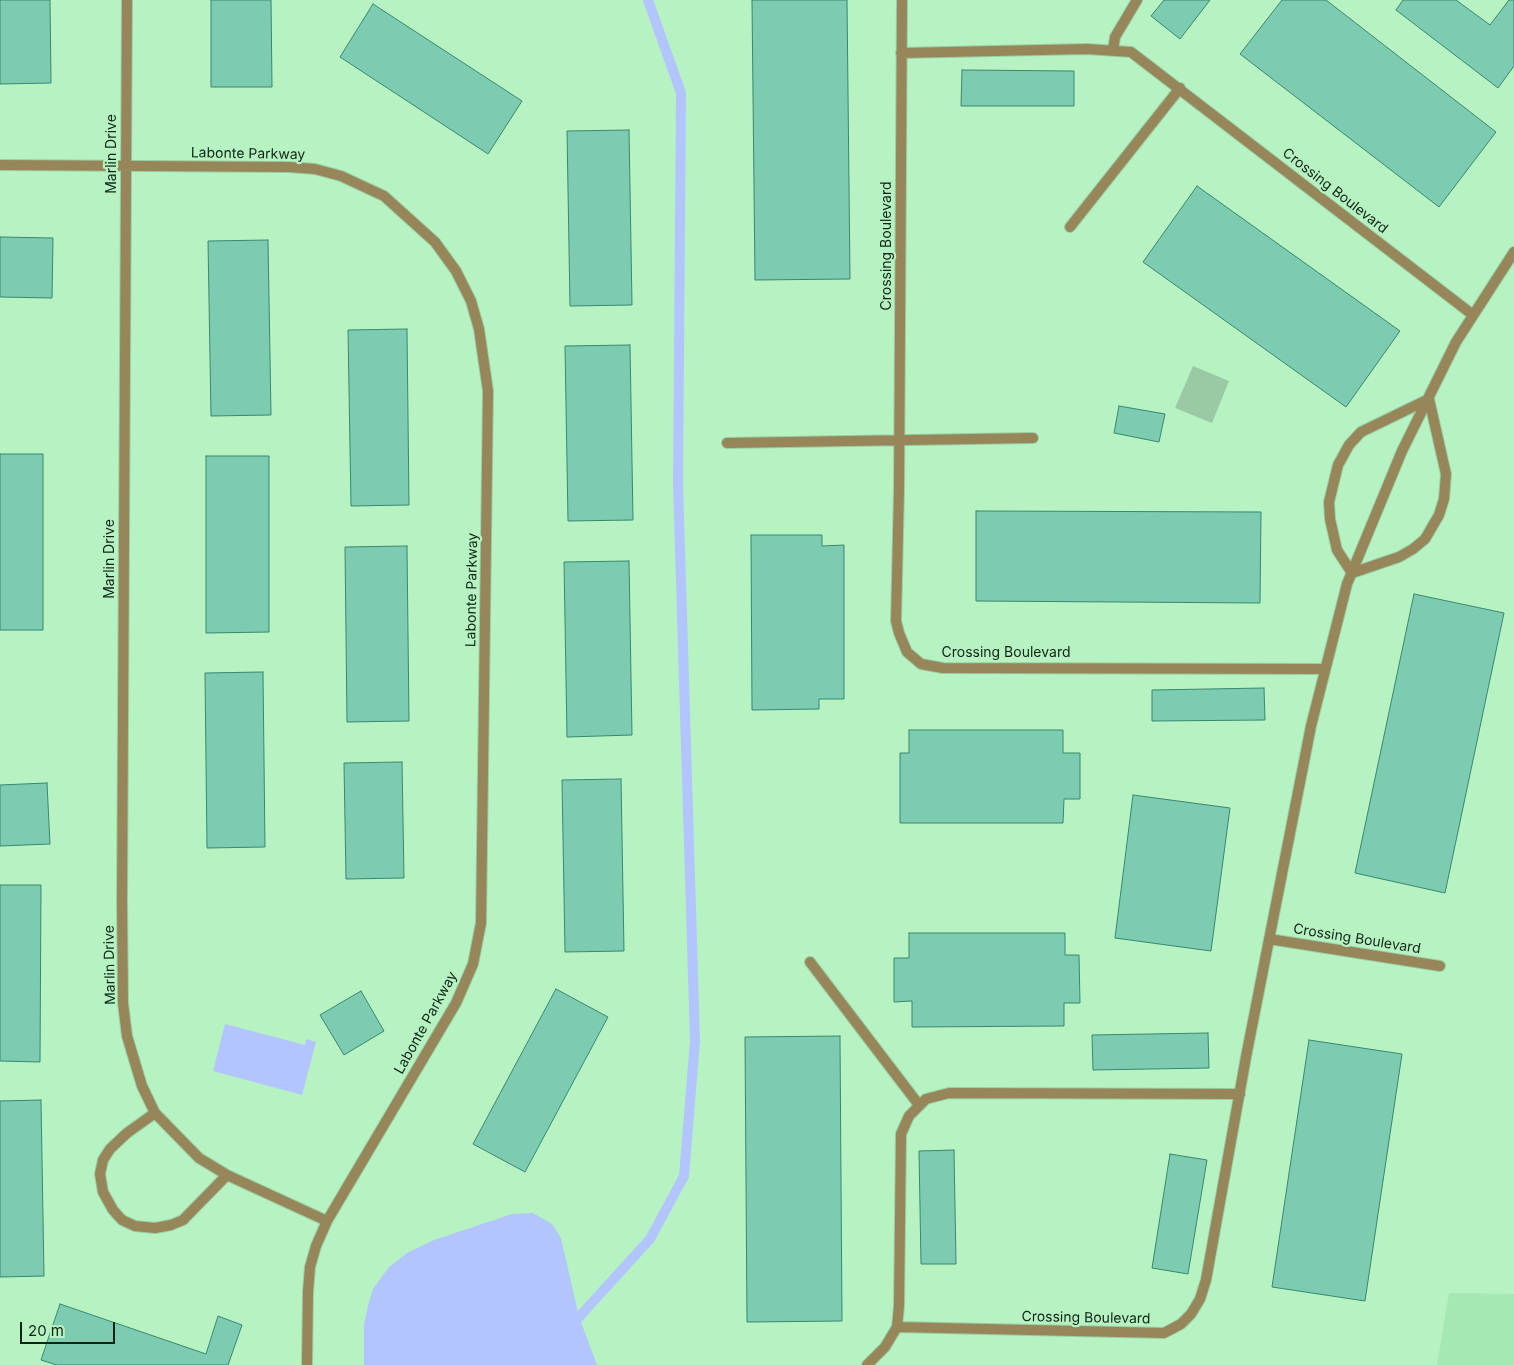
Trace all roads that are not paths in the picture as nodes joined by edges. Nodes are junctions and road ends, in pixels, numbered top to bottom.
1 (127, 0) edge
2 (902, 0) edge
3 (1138, 0) edge
4 (1113, 50) junction
5 (901, 53) junction
6 (1180, 88) junction
7 (0, 165) edge
8 (126, 166) junction
9 (1070, 227) dead end
10 (1514, 252) edge
11 (1473, 315) junction
12 (1429, 399) junction
13 (1033, 438) dead end
14 (900, 440) junction
15 (727, 443) dead end
16 (1352, 574) junction
17 (1324, 669) junction
18 (1269, 939) junction
19 (810, 962) dead end
20 (1440, 966) dead end
21 (1240, 1094) junction
22 (919, 1105) junction
23 (155, 1113) junction
24 (227, 1175) junction
25 (327, 1221) junction
26 (897, 1327) junction
27 (307, 1365) edge
28 (867, 1365) edge

1 - 8 street, Marlin Drive
2 - 5 street, Crossing Boulevard
3 - 4 street
4 - 5 street, Crossing Boulevard
4 - 6 street, Crossing Boulevard
5 - 14 street, Crossing Boulevard
6 - 9 street
6 - 11 street, Crossing Boulevard
7 - 8 street, Labonte Parkway
8 - 23 street, Marlin Drive
8 - 25 street, Labonte Parkway
10 - 11 street, Crossing Boulevard
11 - 12 street, Crossing Boulevard
12 - 16 street, Crossing Boulevard
12 - 16 street
12 - 16 street
13 - 14 street
14 - 15 street
14 - 17 street, Crossing Boulevard
16 - 17 street, Crossing Boulevard
17 - 18 street, Crossing Boulevard
18 - 20 street, Crossing Boulevard
18 - 21 street, Crossing Boulevard
19 - 22 street
21 - 22 street
21 - 26 street, Crossing Boulevard
22 - 26 street
23 - 24 street, Marlin Drive
23 - 24 street
24 - 25 street, Marlin Drive
25 - 27 street, Labonte Parkway
26 - 28 street

